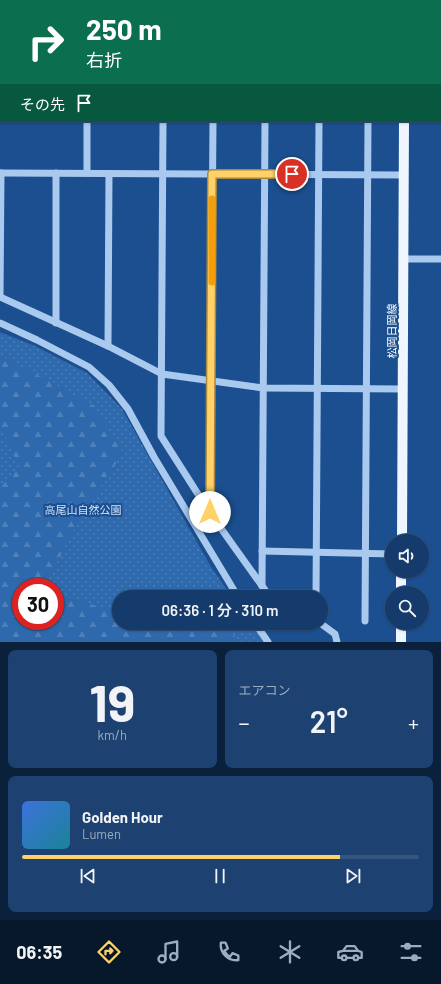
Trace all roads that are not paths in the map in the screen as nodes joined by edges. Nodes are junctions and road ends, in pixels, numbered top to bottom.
1 (87, 122) edge
2 (163, 122) edge
3 (213, 122) edge
4 (265, 122) edge
5 (319, 122) edge
6 (368, 122) edge
7 (404, 122) edge
8 (0, 173) edge
9 (56, 173) junction
10 (87, 173) junction
11 (109, 174) junction
12 (163, 174) junction
13 (212, 174) junction
14 (265, 174) junction
15 (319, 175) junction
16 (368, 175) junction
17 (404, 175) junction
18 (441, 259) edge
19 (403, 260) junction
20 (0, 297) edge
21 (0, 323) edge
22 (56, 323) junction
23 (108, 346) junction
24 (162, 374) junction
25 (211, 382) junction
26 (263, 388) junction
27 (318, 389) junction
28 (367, 389) junction
29 (402, 389) junction
30 (210, 512) junction
31 (402, 534) edge
32 (262, 551) junction
33 (316, 552) junction
34 (365, 553) junction
35 (385, 554) edge
36 (262, 586) junction
37 (234, 590) edge
38 (265, 590) edge
39 (316, 590) edge
40 (365, 621) dead end
41 (328, 629) edge
42 (260, 630) edge
43 (401, 630) edge
44 (268, 642) edge
45 (337, 642) edge
46 (401, 642) edge

1 - 10 street
2 - 12 street
3 - 13 street
4 - 14 street
5 - 15 street
6 - 16 street
7 - 17 main road, 松岡日岡線
8 - 9 street
8 - 20 street
9 - 10 street
9 - 22 street
10 - 11 street
11 - 12 street
11 - 23 street
12 - 13 street
12 - 24 street
13 - 14 street
13 - 25 street
14 - 15 street
14 - 26 street
15 - 16 street
15 - 27 street
16 - 17 street
16 - 28 street
17 - 19 main road, 松岡日岡線
18 - 19 street
19 - 29 main road, 松岡日岡線
20 - 22 street
21 - 37 street
22 - 23 street
23 - 24 street
24 - 25 street
24 - 30 street
25 - 26 street
25 - 30 street
26 - 27 street
26 - 32 street
27 - 28 street
27 - 33 street
28 - 29 street
28 - 34 street
29 - 31 main road, 松岡日岡線
30 - 36 street
32 - 33 street
32 - 36 street
33 - 34 street
33 - 39 street
34 - 35 street
34 - 40 street
36 - 38 street
41 - 45 street
42 - 44 street
43 - 46 main road

